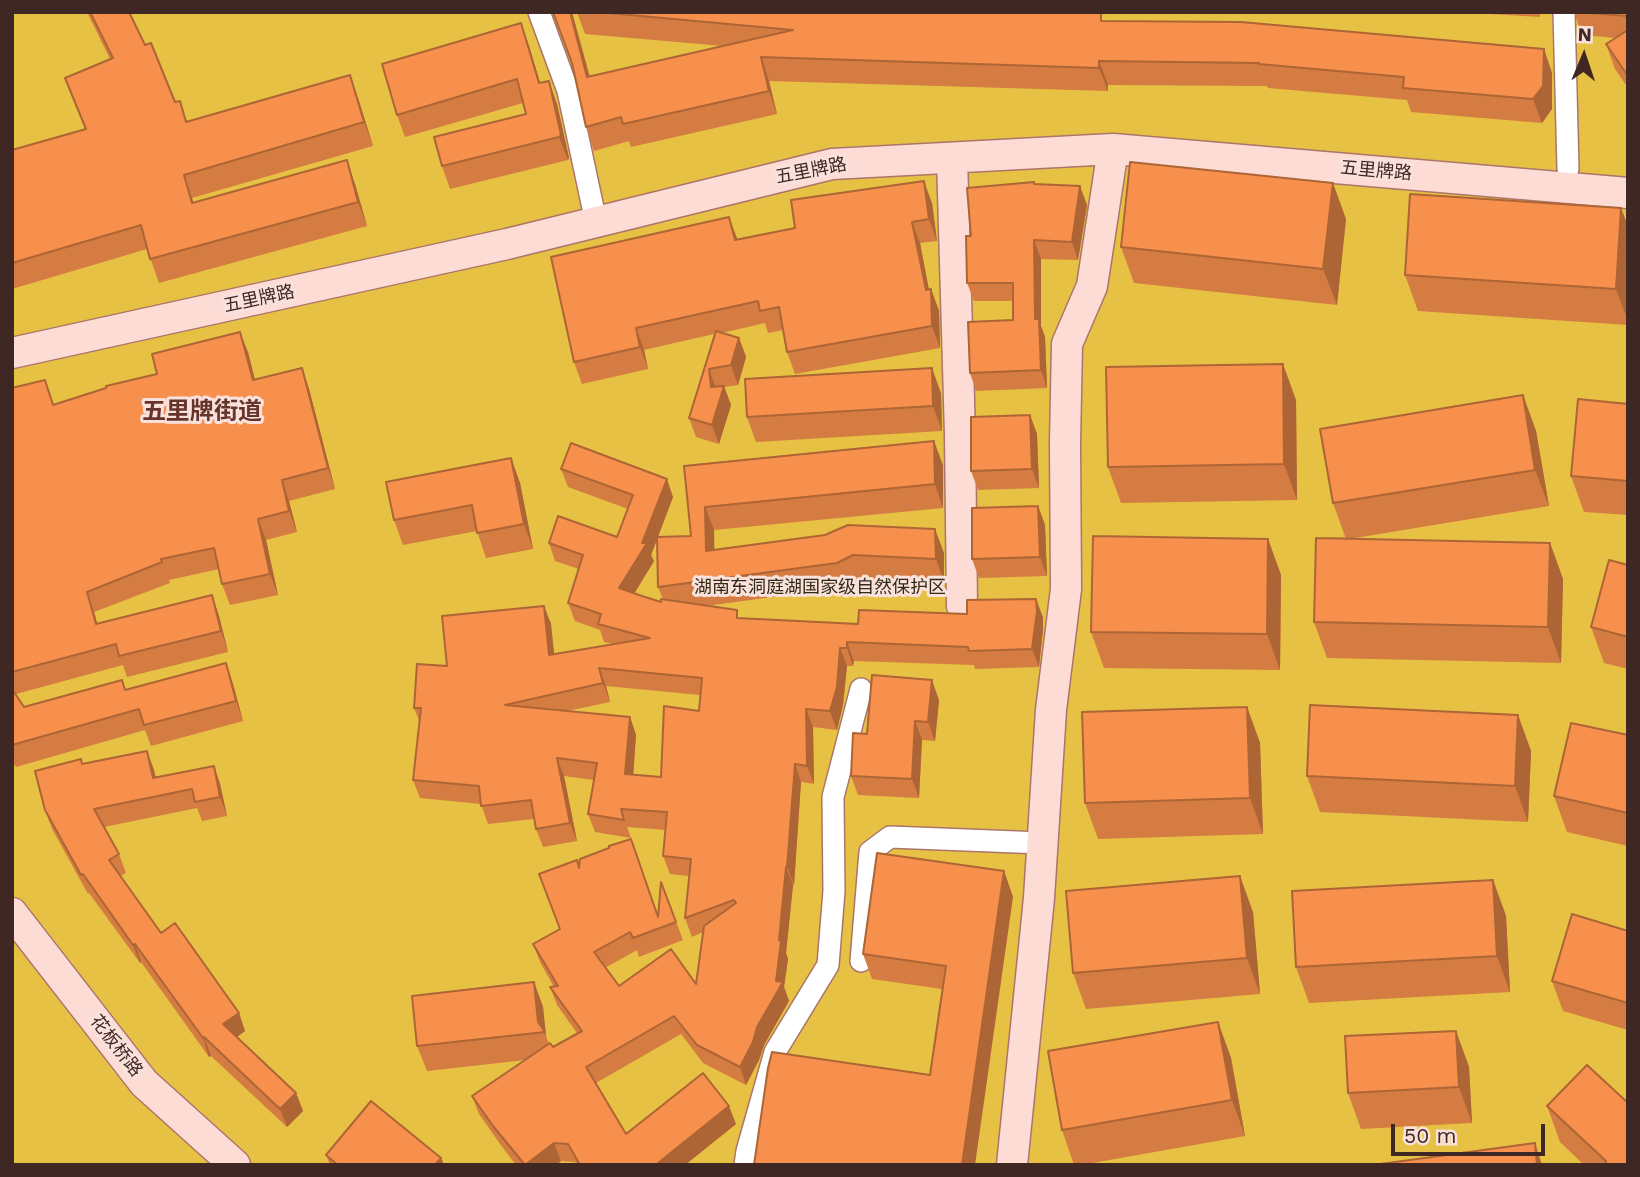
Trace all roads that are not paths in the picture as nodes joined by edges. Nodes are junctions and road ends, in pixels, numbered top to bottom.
1 (539, 12) edge
2 (1564, 12) edge
3 (1114, 149) junction
4 (952, 158) junction
5 (1568, 169) junction
6 (1628, 174) edge
7 (1628, 193) edge
8 (594, 213) junction
9 (12, 334) edge
10 (12, 354) edge
11 (962, 606) dead end
12 (861, 689) dead end
13 (1042, 843) junction
14 (12, 913) edge
15 (861, 961) edge
16 (235, 1165) edge
17 (746, 1165) edge
18 (1012, 1165) edge

1 - 8 street
2 - 5 street
3 - 4 main road, 五里牌路
3 - 7 main road, 五里牌路
3 - 13 main road
4 - 8 main road, 五里牌路
4 - 11 main road
5 - 6 main road, 五里牌路
5 - 8 main road, 五里牌路
8 - 9 main road, 五里牌路
8 - 10 main road, 五里牌路
12 - 17 street
13 - 15 street
13 - 18 main road
14 - 16 main road, 花板桥路

